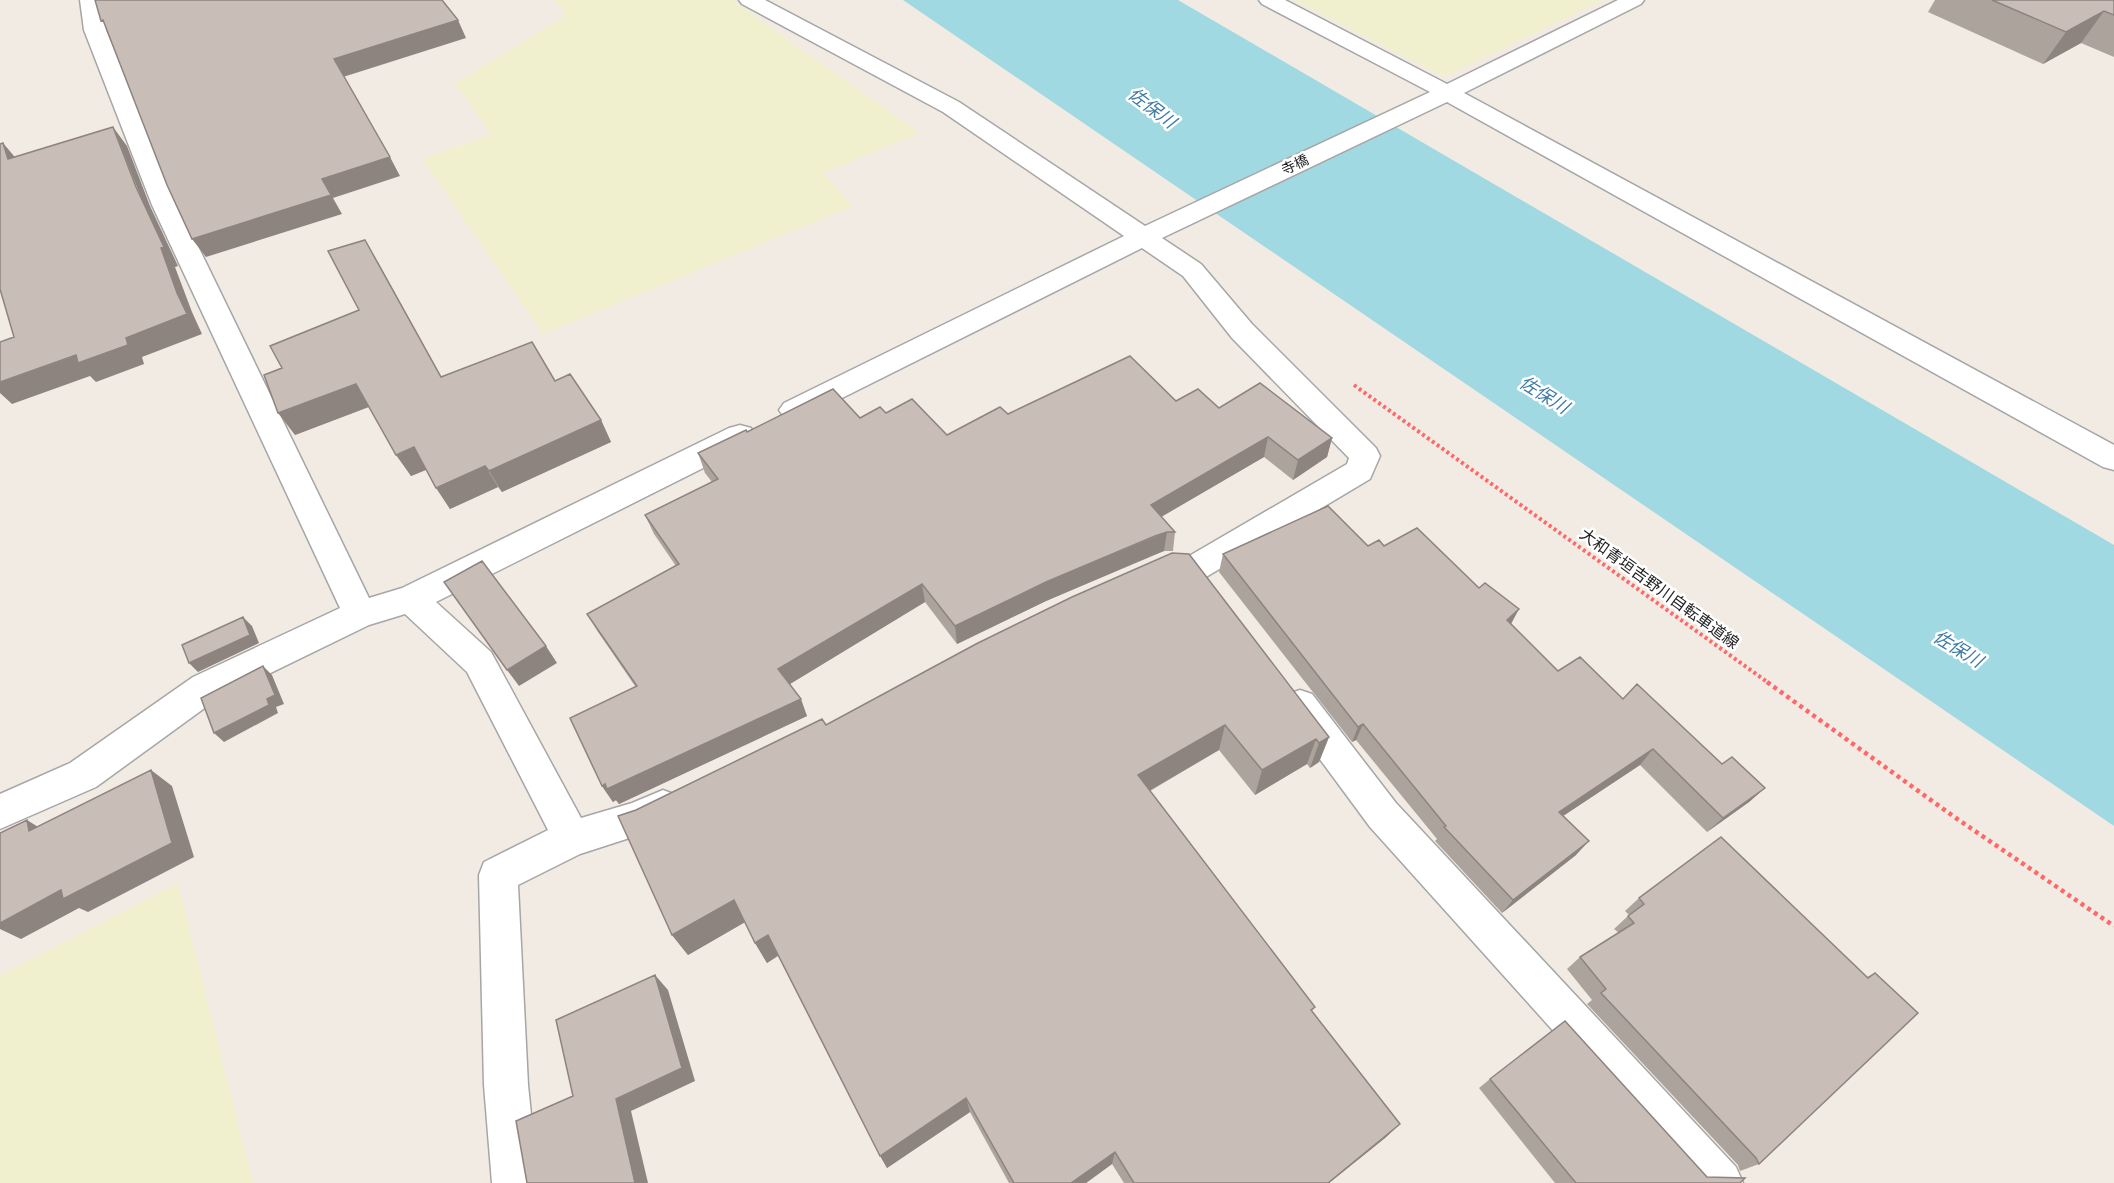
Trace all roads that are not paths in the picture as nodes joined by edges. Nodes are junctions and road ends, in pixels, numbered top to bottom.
1 (90, 0) edge
2 (749, 0) edge
3 (1269, 0) edge
4 (1634, 0) edge
5 (1437, 97) junction
6 (1152, 233) junction
7 (2114, 459) edge
8 (1217, 596) edge
9 (411, 599) junction
10 (360, 614) junction
11 (1282, 682) edge
12 (691, 794) edge
13 (0, 812) edge
14 (572, 838) junction
15 (515, 1183) edge
16 (1720, 1183) edge

1 - 10 street
2 - 6 street
3 - 5 street
4 - 5 street, 寺橋
5 - 6 street, 寺橋
5 - 7 street
6 - 8 street
6 - 9 street, 寺橋
9 - 10 street, 寺橋
9 - 14 street
10 - 13 street, 寺橋
11 - 16 street
12 - 14 street
14 - 15 street

